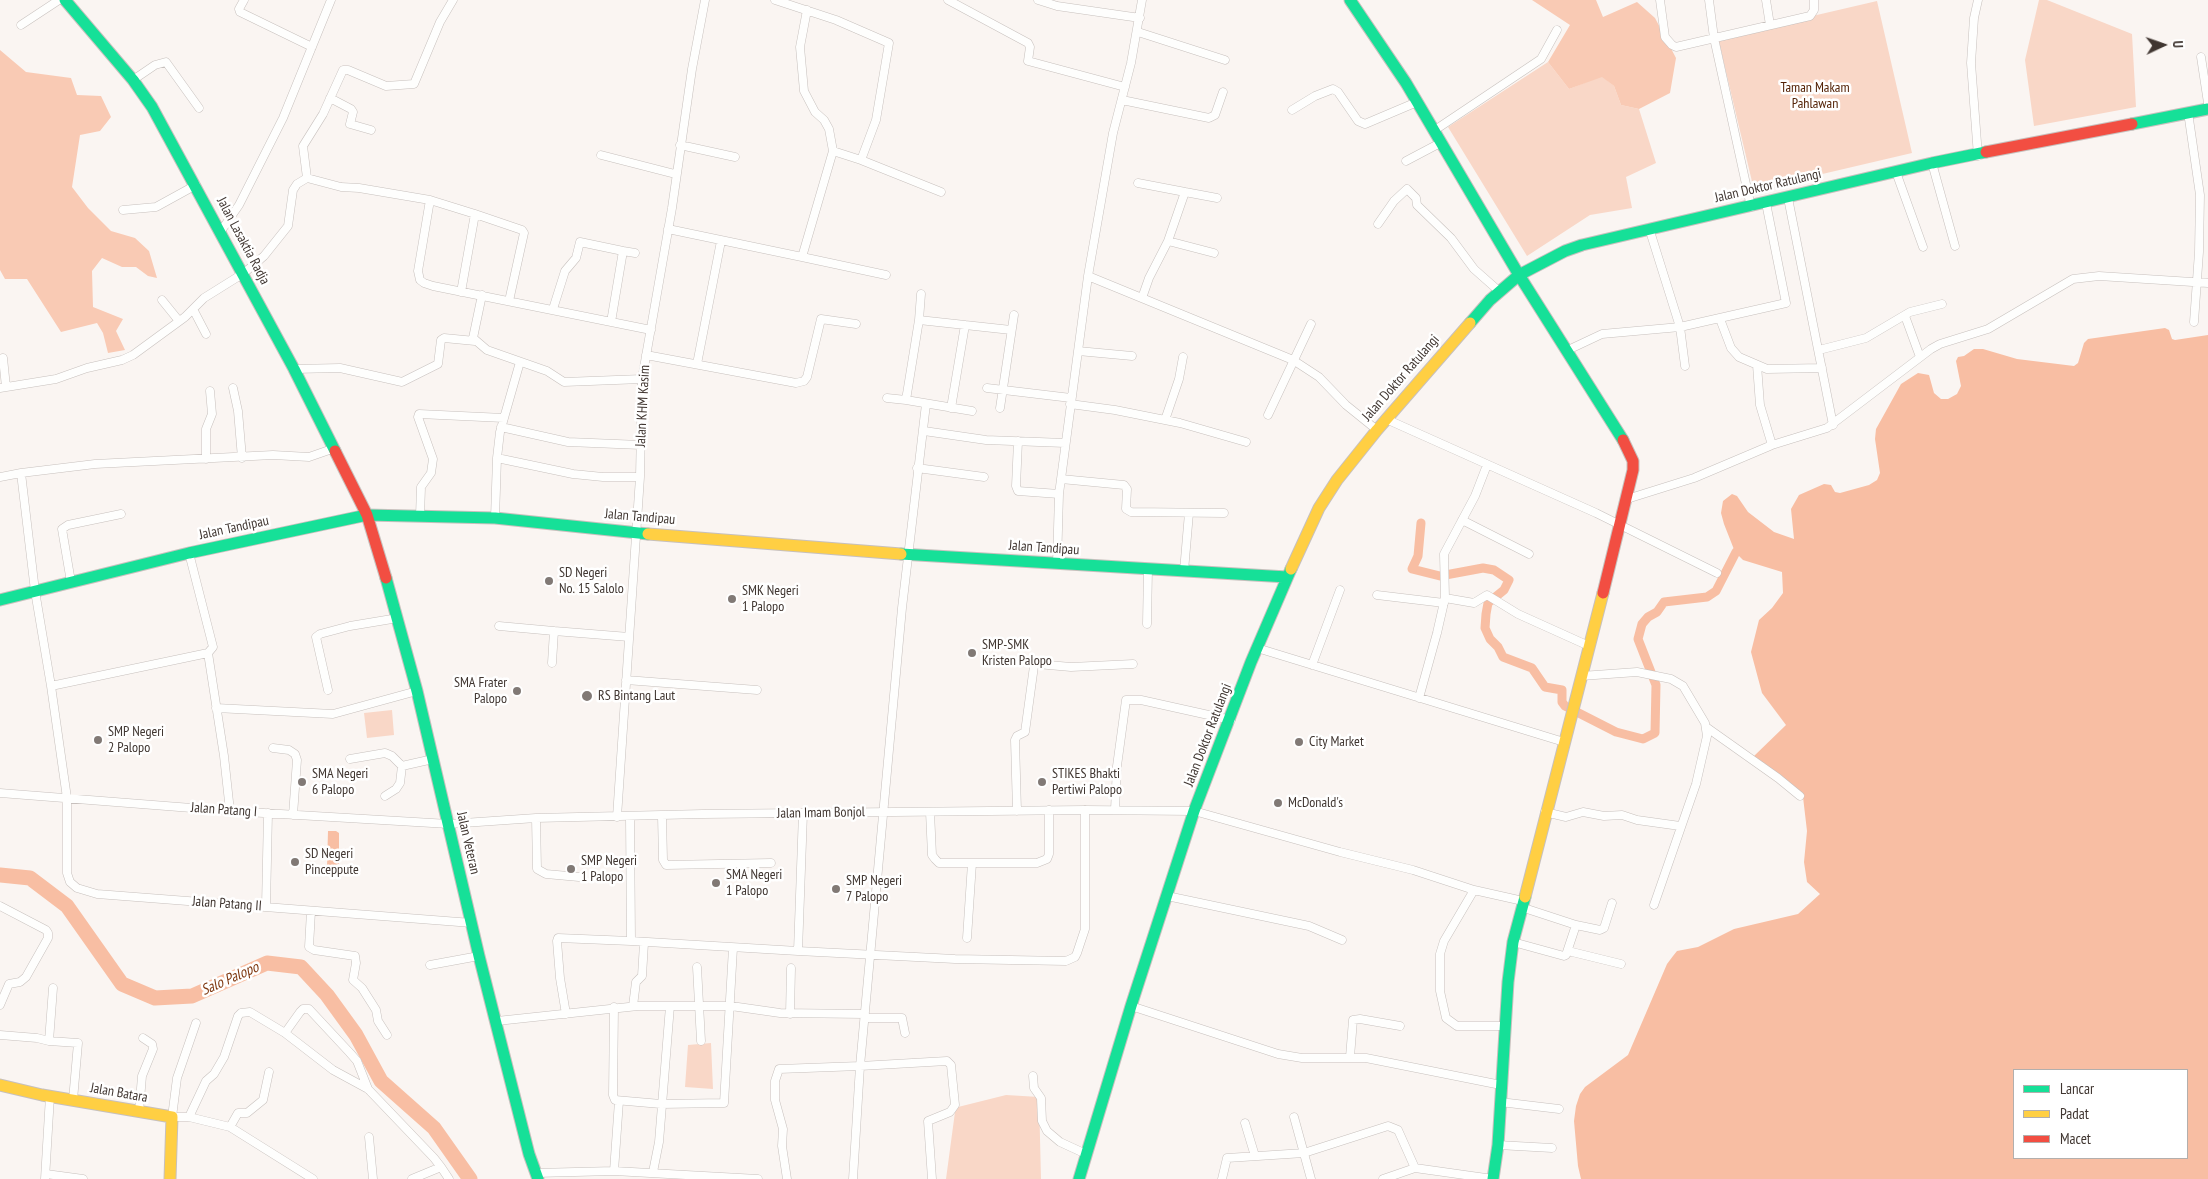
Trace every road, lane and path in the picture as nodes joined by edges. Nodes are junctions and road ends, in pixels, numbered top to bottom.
1 (59, 0) edge
2 (65, 0) edge
3 (244, 0) edge
4 (331, 0) edge
5 (453, 0) edge
6 (705, 0) edge
7 (776, 0) edge
8 (948, 0) edge
9 (1038, 0) edge
10 (1142, 0) edge
11 (1350, 0) edge
12 (1660, 0) edge
13 (1709, 0) edge
14 (1766, 0) edge
15 (1814, 0) edge
16 (1978, 0) edge
17 (807, 10) junction
18 (1140, 18) junction
19 (20, 25) dead end
20 (1770, 25) junction
21 (1557, 30) dead end
22 (1138, 32) junction
23 (1714, 38) junction
24 (312, 46) junction
25 (2202, 57) dead end
26 (1225, 60) dead end
27 (133, 80) junction
28 (1125, 87) junction
29 (1223, 92) dead end
30 (330, 98) junction
31 (1122, 100) junction
32 (1418, 102) junction
33 (2208, 103) edge
34 (199, 108) dead end
35 (2208, 109) edge
36 (1292, 110) dead end
37 (2188, 112) junction
38 (371, 130) dead end
39 (1435, 130) junction
40 (1442, 142) junction
41 (680, 145) junction
42 (833, 151) junction
43 (601, 155) dead end
44 (1978, 156) junction
45 (735, 157) dead end
46 (862, 160) junction
47 (1406, 161) dead end
48 (1932, 163) junction
49 (1896, 172) junction
50 (675, 174) junction
51 (307, 178) junction
52 (1138, 183) dead end
53 (196, 185) junction
54 (941, 192) dead end
55 (1185, 192) junction
56 (1217, 198) dead end
57 (1788, 198) junction
58 (430, 200) junction
59 (1766, 203) junction
60 (1751, 206) junction
61 (123, 210) dead end
62 (475, 214) junction
63 (1378, 224) dead end
64 (1649, 228) junction
65 (668, 229) junction
66 (221, 231) junction
67 (721, 241) junction
68 (1168, 241) junction
69 (1955, 246) dead end
70 (1923, 247) dead end
71 (623, 251) junction
72 (635, 253) dead end
73 (1214, 253) dead end
74 (802, 257) junction
75 (244, 273) junction
76 (886, 275) dead end
77 (1088, 276) junction
78 (1519, 276) junction
79 (2197, 283) junction
80 (2208, 283) edge
81 (461, 292) junction
82 (1500, 292) junction
83 (921, 294) dead end
84 (482, 295) junction
85 (1142, 298) junction
86 (162, 300) dead end
87 (509, 301) junction
88 (1942, 304) dead end
89 (193, 309) junction
90 (553, 310) junction
91 (1014, 315) dead end
92 (1905, 316) junction
93 (1720, 319) junction
94 (919, 320) junction
95 (180, 321) junction
96 (611, 322) junction
97 (2194, 322) dead end
98 (856, 324) dead end
99 (1311, 324) dead end
100 (965, 325) junction
101 (1680, 327) junction
102 (651, 330) junction
103 (1011, 330) junction
104 (206, 334) dead end
105 (475, 341) junction
106 (1568, 350) junction
107 (1818, 350) junction
108 (1078, 351) junction
109 (646, 355) junction
110 (1132, 356) dead end
111 (1182, 357) dead end
112 (1920, 357) junction
113 (3, 358) dead end
114 (1293, 360) junction
115 (520, 362) junction
116 (696, 364) junction
117 (1757, 365) junction
118 (1685, 366) dead end
119 (294, 368) junction
120 (1822, 368) junction
121 (642, 379) junction
122 (3, 387) edge
123 (233, 388) dead end
124 (987, 388) dead end
125 (1003, 389) junction
126 (210, 391) dead end
127 (887, 398) dead end
128 (906, 400) junction
129 (1070, 401) junction
130 (926, 404) junction
131 (951, 408) junction
132 (1000, 408) dead end
133 (972, 411) dead end
134 (1268, 415) dead end
135 (504, 418) junction
136 (1386, 419) junction
137 (1165, 420) junction
138 (1833, 425) junction
139 (501, 427) junction
140 (1377, 430) junction
141 (924, 431) junction
142 (1018, 441) junction
143 (1246, 442) dead end
144 (1065, 443) junction
145 (1772, 444) junction
146 (640, 445) junction
147 (335, 448) junction
148 (242, 458) junction
149 (497, 458) junction
150 (206, 459) junction
151 (1487, 466) junction
152 (918, 468) junction
153 (21, 473) junction
154 (984, 476) dead end
155 (0, 477) edge
156 (640, 477) junction
157 (1061, 479) junction
158 (1060, 494) junction
159 (1627, 500) junction
160 (1189, 513) junction
161 (1224, 513) dead end
162 (120, 514) dead end
163 (367, 515) junction
164 (420, 516) junction
165 (495, 518) junction
166 (1462, 520) junction
167 (1621, 525) junction
168 (636, 533) junction
169 (189, 553) junction
170 (907, 554) junction
171 (1530, 554) dead end
172 (1056, 564) junction
173 (1148, 569) junction
174 (1184, 571) junction
175 (1717, 573) dead end
176 (1287, 577) junction
177 (71, 582) junction
178 (1340, 590) dead end
179 (35, 591) junction
180 (1377, 595) dead end
181 (0, 600) edge
182 (1444, 601) junction
183 (398, 618) junction
184 (1147, 624) dead end
185 (499, 626) dead end
186 (554, 631) junction
187 (629, 637) junction
188 (1589, 646) junction
189 (1258, 648) junction
190 (208, 653) junction
191 (552, 662) dead end
192 (1132, 664) dead end
193 (1312, 665) junction
194 (1581, 676) junction
195 (626, 680) junction
196 (51, 686) junction
197 (328, 690) dead end
198 (757, 690) dead end
199 (417, 691) junction
200 (1419, 698) junction
201 (216, 708) junction
202 (1230, 720) junction
203 (1706, 727) junction
204 (1564, 742) junction
205 (273, 748) dead end
206 (350, 759) dead end
207 (433, 759) junction
208 (402, 766) junction
209 (0, 793) edge
210 (385, 796) dead end
211 (1800, 796) dead end
212 (67, 798) junction
213 (1049, 810) junction
214 (1085, 810) junction
215 (1115, 810) junction
216 (230, 811) junction
217 (1017, 811) junction
218 (1194, 811) junction
219 (883, 812) junction
220 (930, 812) junction
221 (1545, 812) junction
222 (268, 813) junction
223 (803, 813) junction
224 (292, 815) junction
225 (662, 816) junction
226 (617, 817) junction
227 (630, 817) junction
228 (536, 818) junction
229 (448, 824) junction
230 (1680, 826) junction
231 (771, 863) dead end
232 (972, 863) junction
233 (579, 877) dead end
234 (1474, 890) junction
235 (1167, 896) junction
236 (1612, 902) dead end
237 (1522, 904) junction
238 (1654, 905) dead end
239 (0, 906) edge
240 (266, 906) junction
241 (311, 911) junction
242 (472, 922) junction
243 (1576, 925) junction
244 (967, 938) dead end
245 (1342, 940) dead end
246 (631, 941) junction
247 (1513, 942) junction
248 (644, 943) junction
249 (733, 948) junction
250 (798, 951) junction
251 (1568, 951) junction
252 (870, 954) junction
253 (479, 956) junction
254 (1621, 964) dead end
255 (430, 965) dead end
256 (697, 967) dead end
257 (791, 968) dead end
258 (53, 988) dead end
259 (0, 1005) edge
260 (633, 1006) junction
261 (670, 1006) junction
262 (698, 1006) junction
263 (731, 1006) junction
264 (1131, 1006) junction
265 (614, 1008) junction
266 (566, 1014) junction
267 (790, 1014) junction
268 (865, 1016) junction
269 (497, 1021) junction
270 (196, 1024) dead end
271 (1400, 1026) dead end
272 (1505, 1026) junction
273 (285, 1033) junction
274 (905, 1033) dead end
275 (0, 1035) edge
276 (386, 1035) dead end
277 (142, 1038) dead end
278 (49, 1041) junction
279 (701, 1041) dead end
280 (1350, 1057) junction
281 (860, 1066) junction
282 (269, 1072) dead end
283 (1033, 1076) dead end
284 (0, 1085) edge
285 (1501, 1085) junction
286 (368, 1089) junction
287 (50, 1096) junction
288 (73, 1100) junction
289 (619, 1101) junction
290 (1500, 1102) junction
291 (661, 1104) junction
292 (1559, 1109) dead end
293 (139, 1112) junction
294 (172, 1117) junction
295 (1294, 1117) dead end
296 (189, 1118) junction
297 (1245, 1123) dead end
298 (230, 1127) junction
299 (369, 1137) dead end
300 (1498, 1145) junction
301 (1552, 1148) dead end
302 (1304, 1153) junction
303 (1086, 1154) junction
304 (1255, 1156) junction
305 (441, 1167) junction
306 (1415, 1168) junction
307 (614, 1171) junction
308 (653, 1172) junction
309 (537, 1176) edge
310 (46, 1177) edge
311 (82, 1179) edge
312 (170, 1179) edge
313 (313, 1179) edge
314 (373, 1179) edge
315 (412, 1179) edge
316 (449, 1179) edge
317 (758, 1179) edge
318 (787, 1179) edge
319 (853, 1179) edge
320 (932, 1179) edge
321 (1079, 1179) edge
322 (1222, 1179) edge
323 (1311, 1179) edge
324 (1383, 1179) edge
325 (1493, 1179) edge

1 - 19 street
2 - 27 main road, Jalan Lasaktia Radja
3 - 24 street
4 - 24 street
5 - 30 street
6 - 41 street, Jalan KHM Kasim
7 - 17 street
8 - 28 street
9 - 18 street
10 - 18 street
11 - 32 main road
12 - 23 street
13 - 23 street
14 - 20 street
15 - 20 street
16 - 44 street
17 - 42 street
17 - 46 street
18 - 22 street
20 - 23 street
21 - 39 street
22 - 26 street
22 - 28 street
23 - 60 street
24 - 66 street
25 - 33 street
27 - 34 street
27 - 53 main road, Jalan Lasaktia Radja
28 - 31 street
29 - 31 street
30 - 38 street
30 - 51 street
31 - 77 street
32 - 36 street
32 - 39 main road
35 - 37 main road, Jalan Doktor Ratulangi
37 - 44 main road, Jalan Doktor Ratulangi
37 - 79 street
39 - 40 main road
40 - 47 street
40 - 78 main road
41 - 45 street
41 - 50 street, Jalan KHM Kasim
42 - 46 street
42 - 74 street
43 - 50 street
44 - 48 main road, Jalan Doktor Ratulangi
46 - 54 street
48 - 49 main road, Jalan Doktor Ratulangi
48 - 69 street
49 - 57 main road, Jalan Doktor Ratulangi
49 - 70 street
50 - 65 street, Jalan KHM Kasim
51 - 58 street
51 - 75 street
52 - 55 street
53 - 61 street
53 - 66 main road, Jalan Lasaktia Radja
55 - 56 street
55 - 68 street
57 - 59 main road, Jalan Doktor Ratulangi
57 - 107 street
58 - 62 street
58 - 81 street
59 - 60 main road, Jalan Doktor Ratulangi
59 - 93 street
60 - 64 main road, Jalan Doktor Ratulangi
62 - 81 street
62 - 87 street
63 - 82 street
64 - 78 main road, Jalan Doktor Ratulangi
64 - 101 street
65 - 67 street
65 - 102 street, Jalan KHM Kasim
66 - 75 main road, Jalan Lasaktia Radja
67 - 74 street
67 - 116 street
68 - 73 street
68 - 85 street
71 - 72 street
71 - 90 street
71 - 96 street
74 - 76 street
75 - 89 street
75 - 119 main road, Jalan Lasaktia Radja
77 - 85 street
77 - 108 street
78 - 82 main road, Jalan Doktor Ratulangi
78 - 106 main road
79 - 80 street
79 - 97 street
79 - 112 street
81 - 84 street
82 - 136 main road, Jalan Doktor Ratulangi
83 - 94 street
84 - 87 street
84 - 105 street
85 - 114 street
86 - 95 street
87 - 90 street
88 - 92 street
89 - 95 street
89 - 104 street
90 - 96 street
91 - 103 street
92 - 107 street
92 - 112 street
93 - 101 street
93 - 117 street
94 - 100 street
94 - 128 street
95 - 122 street
96 - 102 street
98 - 116 street
99 - 114 street
100 - 103 street
100 - 131 street
101 - 106 street
101 - 118 street
102 - 109 street, Jalan KHM Kasim
103 - 125 street
105 - 115 street
105 - 119 street
106 - 159 main road
107 - 120 street
108 - 110 street
108 - 129 street
109 - 116 street
109 - 121 street, Jalan KHM Kasim
111 - 137 street
112 - 138 street
113 - 122 street
114 - 134 street
114 - 140 street
115 - 121 street
115 - 135 street
117 - 120 street
117 - 145 street
119 - 147 main road, Jalan Lasaktia Radja
120 - 138 street
121 - 146 street, Jalan KHM Kasim
123 - 148 street
124 - 125 street
125 - 129 street
125 - 132 street
126 - 150 street
127 - 128 street
128 - 130 street
129 - 137 street
129 - 144 street
130 - 131 street
130 - 141 street
131 - 133 street
135 - 139 street
135 - 164 street
136 - 140 main road, Jalan Doktor Ratulangi
136 - 151 street
137 - 143 street
138 - 145 street
139 - 146 street
139 - 149 street
140 - 176 main road, Jalan Doktor Ratulangi
141 - 142 street
141 - 152 street
142 - 144 street
142 - 158 street
144 - 157 street
145 - 159 street
146 - 156 street, Jalan KHM Kasim
147 - 148 street
147 - 163 main road, Jalan Lasaktia Radja
148 - 150 street
149 - 156 street
149 - 165 street
150 - 153 street
151 - 166 street
151 - 167 street
152 - 154 street
152 - 170 street
153 - 155 street
153 - 179 street, Jalan Patang II
156 - 168 street, Jalan KHM Kasim
157 - 158 street
157 - 160 street
158 - 172 street
159 - 167 main road
160 - 161 street
160 - 174 street
162 - 177 street
163 - 164 main road, Jalan Tandipau
163 - 169 main road, Jalan Tandipau
163 - 183 main road, Jalan Veteran
164 - 165 main road, Jalan Tandipau
165 - 168 main road, Jalan Tandipau
166 - 171 street
166 - 182 street
167 - 175 street
167 - 188 main road
168 - 170 main road, Jalan Tandipau
168 - 187 street, Jalan KHM Kasim
169 - 177 main road, Jalan Tandipau
169 - 190 street
170 - 172 main road, Jalan Tandipau
170 - 219 street
172 - 173 main road, Jalan Tandipau
173 - 174 main road, Jalan Tandipau
173 - 184 street
174 - 176 main road, Jalan Tandipau
176 - 189 main road, Jalan Doktor Ratulangi
177 - 179 main road, Jalan Tandipau
178 - 193 street
179 - 181 main road, Jalan Tandipau
179 - 196 street, Jalan Patang II
180 - 182 street
182 - 188 street
182 - 200 street
183 - 197 street
183 - 199 main road, Jalan Veteran
185 - 186 street
186 - 187 street
186 - 191 street
187 - 195 street, Jalan KHM Kasim
188 - 194 main road
189 - 193 street
189 - 202 main road, Jalan Doktor Ratulangi
190 - 196 street
190 - 201 street
192 - 217 street
193 - 200 street
194 - 203 street
194 - 204 main road
195 - 198 street
195 - 226 street, Jalan KHM Kasim
196 - 212 street, Jalan Patang II
199 - 201 street
199 - 207 main road, Jalan Veteran
200 - 204 street
201 - 216 street
202 - 215 street
202 - 218 main road, Jalan Doktor Ratulangi
203 - 211 street
203 - 230 street
204 - 221 main road
205 - 224 street
206 - 208 street
207 - 208 street
207 - 229 main road, Jalan Veteran
208 - 210 street
209 - 212 street, Jalan Patang I
212 - 216 street, Jalan Patang I
212 - 240 street, Jalan Patang II
213 - 214 street, Jalan Imam Bonjol
213 - 217 street, Jalan Imam Bonjol
213 - 232 street
214 - 215 street, Jalan Imam Bonjol
214 - 252 street
215 - 218 street, Jalan Imam Bonjol
216 - 222 street, Jalan Patang I
217 - 220 street, Jalan Imam Bonjol
218 - 234 street, Jalan Imam Bonjol
218 - 235 main road, Jalan Doktor Ratulangi
219 - 220 street, Jalan Imam Bonjol
219 - 223 street, Jalan Imam Bonjol
219 - 252 street
220 - 232 street
221 - 230 street
221 - 237 main road
222 - 224 street, Jalan Patang I
222 - 240 street
223 - 225 street, Jalan Imam Bonjol
223 - 250 street
224 - 229 street, Jalan Patang I
225 - 227 street, Jalan Imam Bonjol
225 - 231 street
226 - 227 street, Jalan Imam Bonjol
226 - 228 street, Jalan Imam Bonjol
227 - 246 street
228 - 229 street, Jalan Imam Bonjol
228 - 233 street
229 - 242 main road, Jalan Veteran
230 - 238 street
232 - 244 street
234 - 237 street, Jalan Imam Bonjol
234 - 272 street
235 - 245 street
235 - 264 main road, Jalan Doktor Ratulangi
236 - 243 street, Jalan Imam Bonjol
237 - 243 street, Jalan Imam Bonjol
237 - 247 main road
239 - 259 street
240 - 241 street, Jalan Patang II
241 - 242 street, Jalan Patang II
241 - 276 street
242 - 253 main road, Jalan Veteran
243 - 251 street
246 - 248 street
246 - 266 street
247 - 251 street
247 - 272 main road
248 - 249 street
248 - 260 street
249 - 250 street
249 - 263 street
250 - 252 street
251 - 254 street
252 - 268 street
253 - 255 street
253 - 269 main road, Jalan Veteran
256 - 262 street
257 - 267 street
258 - 278 street
260 - 261 street
260 - 265 street
261 - 262 street
261 - 291 street
262 - 263 street
262 - 279 street
263 - 267 street
263 - 291 street
264 - 280 street
264 - 303 main road, Jalan Doktor Ratulangi
265 - 266 street
265 - 289 street
266 - 269 street
267 - 268 street
268 - 274 street
268 - 281 street
269 - 309 main road, Jalan Veteran
270 - 294 street
271 - 280 street
272 - 285 main road
273 - 286 street
273 - 286 street
273 - 296 street
275 - 278 street
277 - 293 street
278 - 288 street
280 - 285 street
281 - 318 street
281 - 319 street
281 - 320 street
282 - 298 street
283 - 303 street
284 - 287 main road, Jalan Batara
285 - 290 main road
286 - 305 street
287 - 288 main road, Jalan Batara
287 - 310 street
288 - 293 main road, Jalan Batara
289 - 291 street
289 - 307 street
290 - 292 street
290 - 300 main road
291 - 308 street
293 - 294 main road, Jalan Batara
294 - 296 street
294 - 312 main road
295 - 302 street
296 - 298 street
297 - 304 street
298 - 313 street
299 - 314 street
300 - 301 street
300 - 325 main road
302 - 304 street
302 - 306 street
302 - 323 street
303 - 321 main road, Jalan Doktor Ratulangi
304 - 322 street
305 - 315 street
305 - 316 street
306 - 324 street
306 - 325 street
307 - 308 street
307 - 309 street
308 - 317 street
310 - 311 street

